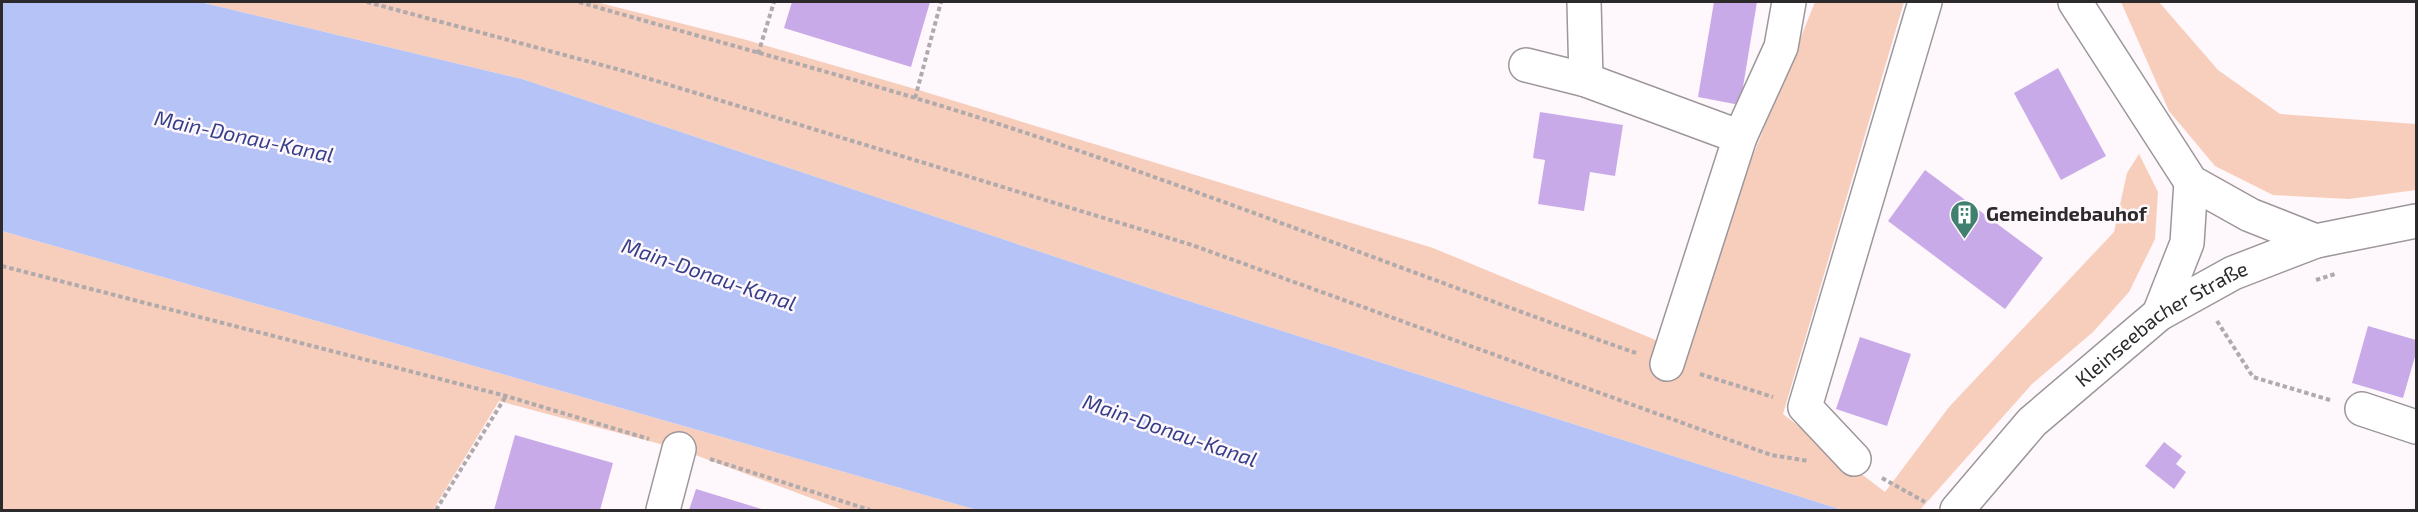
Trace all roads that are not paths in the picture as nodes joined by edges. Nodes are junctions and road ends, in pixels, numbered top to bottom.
1 (1584, 2) edge
2 (1789, 2) edge
3 (1925, 2) edge
4 (2075, 2) edge
5 (1526, 65) dead end
6 (1586, 80) junction
7 (1740, 137) junction
8 (2191, 182) junction
9 (2416, 221) edge
10 (2316, 241) junction
11 (2159, 314) junction
12 (1667, 364) road end
13 (2362, 409) road end
14 (2416, 427) edge
15 (679, 449) road end
16 (1854, 459) road end
17 (1943, 507) edge
18 (663, 510) edge

1 - 6 street
2 - 7 street
3 - 16 street
4 - 8 street
5 - 6 street
6 - 7 street
7 - 12 street
8 - 10 street
8 - 11 street
9 - 10 street, Kleinseebacher Straße
10 - 11 street, Kleinseebacher Straße
11 - 17 street, Kleinseebacher Straße
13 - 14 street
15 - 18 street

